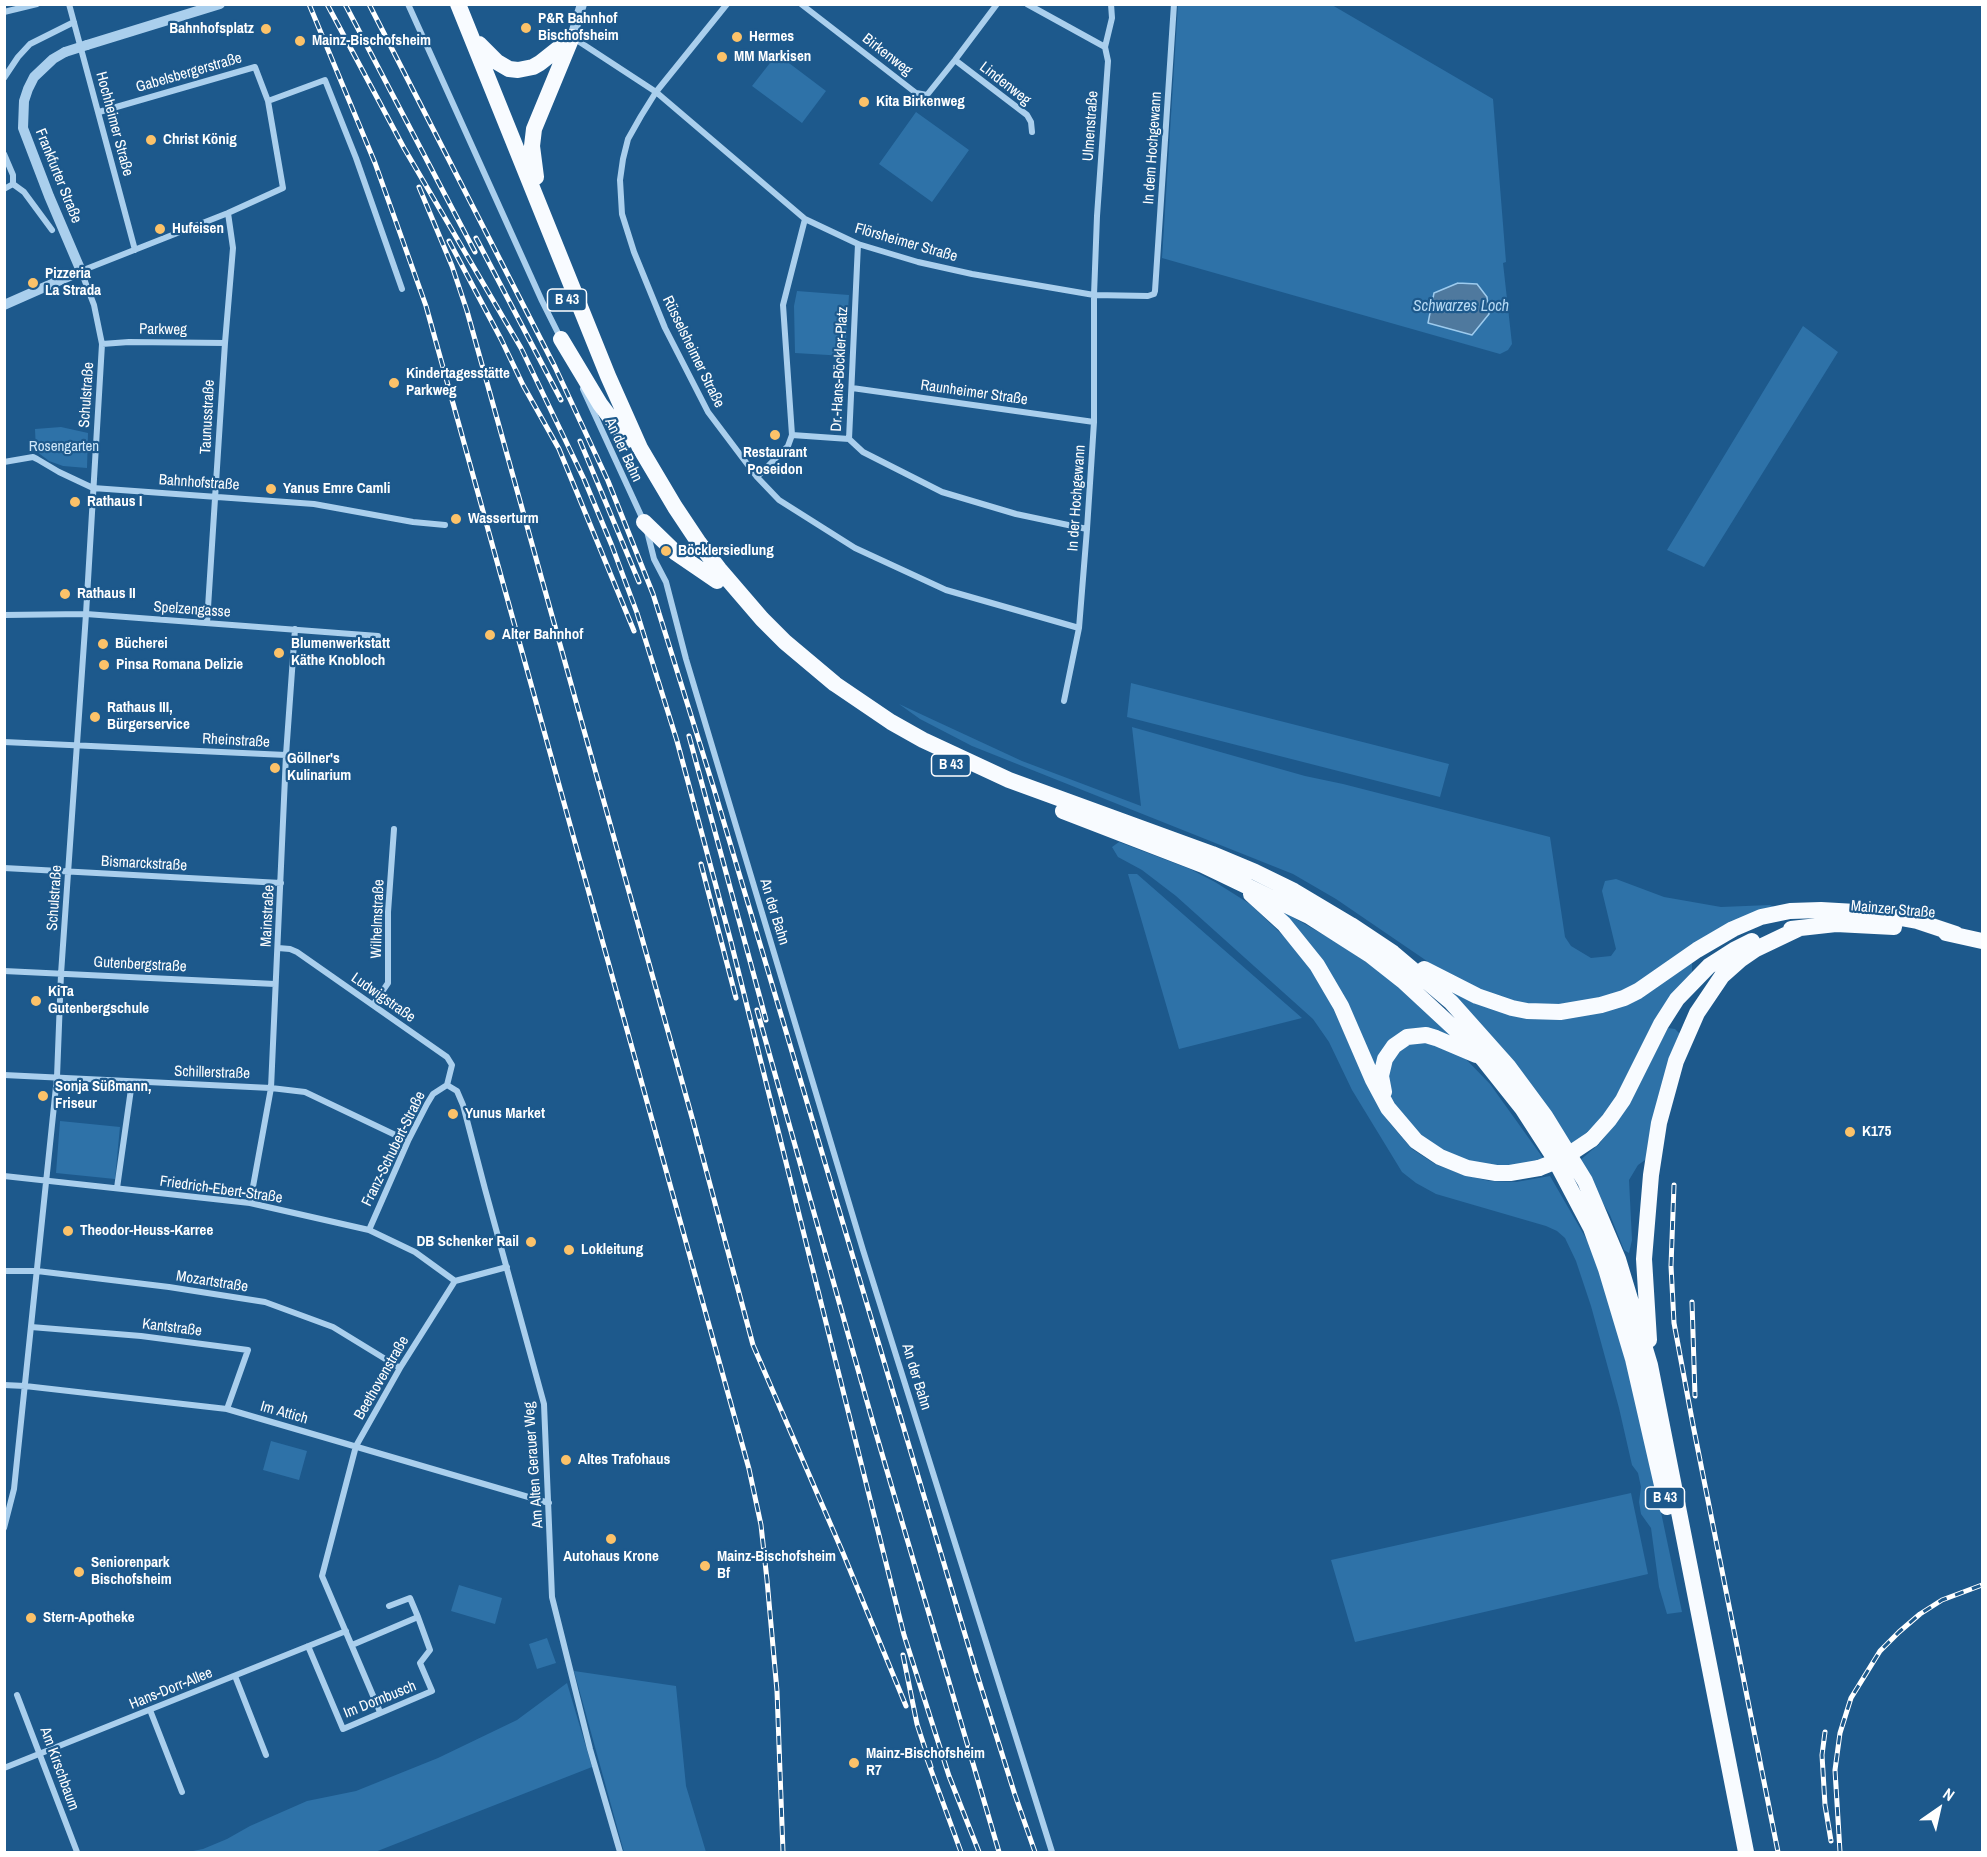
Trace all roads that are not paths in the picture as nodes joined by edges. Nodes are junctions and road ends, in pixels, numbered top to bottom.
1 (37, 4) edge
2 (69, 4) edge
3 (220, 4) edge
4 (408, 4) edge
5 (448, 4) edge
6 (582, 4) edge
7 (728, 4) edge
8 (801, 4) edge
9 (997, 4) edge
10 (1027, 4) edge
11 (1111, 4) edge
12 (1174, 4) edge
13 (460, 10) edge
14 (4, 12) edge
15 (74, 21) junction
16 (572, 37) junction
17 (1105, 47) junction
18 (955, 60) junction
19 (4, 78) edge
20 (656, 92) junction
21 (267, 100) junction
22 (99, 112) junction
23 (1032, 132) dead end
24 (4, 154) edge
25 (13, 184) junction
26 (4, 189) edge
27 (542, 211) junction
28 (228, 213) junction
29 (805, 219) junction
30 (52, 230) dead end
31 (858, 244) junction
32 (135, 250) junction
33 (81, 271) junction
34 (402, 289) dead end
35 (1154, 294) joint
36 (1094, 295) junction
37 (4, 305) edge
38 (561, 339) junction
39 (225, 343) junction
40 (102, 344) junction
41 (852, 388) junction
42 (1094, 422) junction
43 (792, 435) junction
44 (627, 440) junction
45 (849, 440) junction
46 (4, 462) edge
47 (757, 477) junction
48 (93, 488) junction
49 (216, 496) junction
50 (644, 522) junction
51 (444, 525) dead end
52 (1087, 529) junction
53 (717, 581) junction
54 (86, 614) junction
55 (4, 615) edge
56 (207, 623) junction
57 (1079, 628) junction
58 (295, 629) junction
59 (378, 636) dead end
60 (1064, 701) dead end
61 (4, 742) edge
62 (78, 745) junction
63 (286, 755) junction
64 (394, 829) dead end
65 (4, 868) edge
66 (69, 872) junction
67 (1230, 877) junction
68 (281, 883) junction
69 (1800, 928) junction
70 (1956, 934) junction
71 (1983, 941) edge
72 (278, 948) junction
73 (1393, 953) junction
74 (4, 971) edge
75 (61, 974) junction
76 (275, 984) junction
77 (373, 1005) junction
78 (1483, 1059) junction
79 (4, 1076) edge
80 (57, 1077) junction
81 (132, 1082) junction
82 (447, 1085) junction
83 (271, 1088) junction
84 (1388, 1108) junction
85 (408, 1140) junction
86 (4, 1176) edge
87 (47, 1179) junction
88 (117, 1188) junction
89 (250, 1203) junction
90 (369, 1230) junction
91 (507, 1267) junction
92 (4, 1270) edge
93 (37, 1271) junction
94 (455, 1281) junction
95 (31, 1327) junction
96 (1650, 1365) junction
97 (399, 1368) junction
98 (4, 1385) edge
99 (25, 1386) junction
100 (228, 1409) junction
101 (356, 1446) junction
102 (549, 1503) junction
103 (4, 1528) edge
104 (389, 1606) dead end
105 (418, 1617) junction
106 (346, 1631) junction
107 (351, 1645) junction
108 (308, 1646) junction
109 (235, 1676) junction
110 (17, 1695) dead end
111 (150, 1710) junction
112 (380, 1712) junction
113 (41, 1754) junction
114 (266, 1755) dead end
115 (4, 1768) edge
116 (182, 1792) dead end
117 (77, 1852) edge
118 (620, 1852) edge
119 (1052, 1852) edge
120 (1736, 1852) edge
121 (1746, 1852) edge

1 - 14 street
2 - 15 street, Hochheimer Straße
3 - 33 street, Frankfurter Straße, bridge
4 - 38 street, An der Bahn
5 - 44 highway, B 43
6 - 16 street
7 - 20 street
8 - 18 street, Birkenweg
9 - 18 street, Birkenweg
10 - 17 street
11 - 17 street, Ulmenstraße
12 - 35 street, In dem Hochgewann
13 - 16 highway
13 - 27 highway, B 43
15 - 19 street
15 - 22 street, Hochheimer Straße
16 - 20 street, Flörsheimer Straße
16 - 27 highway
17 - 36 street, Ulmenstraße
18 - 23 street, Lindenweg
20 - 29 street, Flörsheimer Straße
20 - 47 street, Rüsselsheimer Straße
21 - 22 street, Gabelsbergerstraße
21 - 28 street
21 - 34 street
22 - 32 street, Hochheimer Straße
24 - 25 street
25 - 26 street
25 - 30 street
27 - 73 highway, B 43
28 - 32 street
28 - 39 street, Taunusstraße
29 - 31 street, Flörsheimer Straße
29 - 43 street
31 - 36 street, Flörsheimer Straße
31 - 41 street, Dr.-Hans-Böckler-Platz
32 - 33 street
33 - 37 street
33 - 40 street, Schulstraße
35 - 36 street, Flörsheimer Straße
36 - 42 street, In der Hochgewann
38 - 44 highway
38 - 50 street, An der Bahn
39 - 40 street, Parkweg
39 - 49 street, Taunusstraße
40 - 48 street, Schulstraße
41 - 42 street, Raunheimer Straße
41 - 45 street, Dr.-Hans-Böckler-Platz
42 - 52 street, In der Hochgewann
43 - 45 street, Dr.-Hans-Böckler-Platz
43 - 47 street
44 - 53 highway, B 43
45 - 52 street
46 - 48 street
47 - 57 street, Rüsselsheimer Straße
48 - 49 street, Bahnhofstraße
48 - 54 street, Schulstraße
49 - 51 street, Bahnhofstraße
49 - 56 street, Taunusstraße
50 - 53 highway
50 - 119 street, An der Bahn
52 - 57 street, In der Hochgewann
53 - 67 highway, B 43
54 - 55 street, Spelzengasse
54 - 56 street, Spelzengasse
54 - 62 street, Schulstraße
56 - 58 street, Spelzengasse
57 - 60 street, In der Hochgewann
58 - 59 street, Spelzengasse
58 - 63 street, Mainstraße
61 - 62 street, Rheinstraße
62 - 63 street, Rheinstraße
62 - 66 street, Schulstraße
63 - 68 street, Mainstraße
64 - 77 street, Wilhelmstraße
65 - 66 street, Bismarckstraße
66 - 68 street, Bismarckstraße
66 - 75 street, Schulstraße
67 - 78 highway, B 43
67 - 84 highway
68 - 72 street, Mainstraße
69 - 70 highway, Mainzer Straße
69 - 84 highway, bridge
69 - 96 highway
70 - 71 highway, Mainzer Straße
70 - 73 highway
72 - 76 street, Mainstraße
72 - 77 street, Ludwigstraße
73 - 96 highway, B 43
74 - 75 street, Gutenbergstraße
75 - 76 street, Gutenbergstraße
75 - 80 street, Schulstraße
76 - 83 street, Mainstraße
77 - 82 street, Ludwigstraße
78 - 84 highway
78 - 120 highway, B 43
79 - 80 street, Schillerstraße
80 - 81 street, Schillerstraße
80 - 87 street, Schulstraße
81 - 83 street, Schillerstraße
81 - 88 street
82 - 85 street, Franz-Schubert-Straße
82 - 91 street, Am Alten Gerauer Weg
83 - 85 street, Schillerstraße
83 - 89 street, Mainstraße
85 - 90 street, Franz-Schubert-Straße
86 - 87 street, Friedrich-Ebert-Straße
87 - 88 street, Friedrich-Ebert-Straße
87 - 93 street, Schulstraße
88 - 89 street, Friedrich-Ebert-Straße
89 - 90 street, Friedrich-Ebert-Straße
90 - 94 street, Friedrich-Ebert-Straße
91 - 94 street
91 - 102 street, Am Alten Gerauer Weg
92 - 93 street, Mozartstraße
93 - 95 street, Schulstraße
93 - 97 street, Mozartstraße
94 - 97 street, Beethovenstraße
95 - 99 street, Schulstraße
95 - 100 street, Kantstraße
96 - 121 highway, B 43
97 - 101 street, Beethovenstraße
98 - 99 street, Im Attich
99 - 100 street, Im Attich
99 - 103 street, Schulstraße
100 - 101 street, Im Attich
101 - 102 street, Im Attich
101 - 106 street, Beethovenstraße
102 - 118 street, Am Alten Gerauer Weg
104 - 105 street
105 - 107 street
105 - 112 street, Im Dornbusch
106 - 107 street
106 - 108 street, Hans-Dorr-Allee
107 - 112 street
108 - 109 street, Hans-Dorr-Allee
108 - 112 street, Im Dornbusch
109 - 111 street, Hans-Dorr-Allee
109 - 114 street
110 - 113 street, Am Kirschbaum
111 - 113 street, Hans-Dorr-Allee
111 - 116 street
113 - 115 street, Hans-Dorr-Allee
113 - 117 street, Am Kirschbaum

